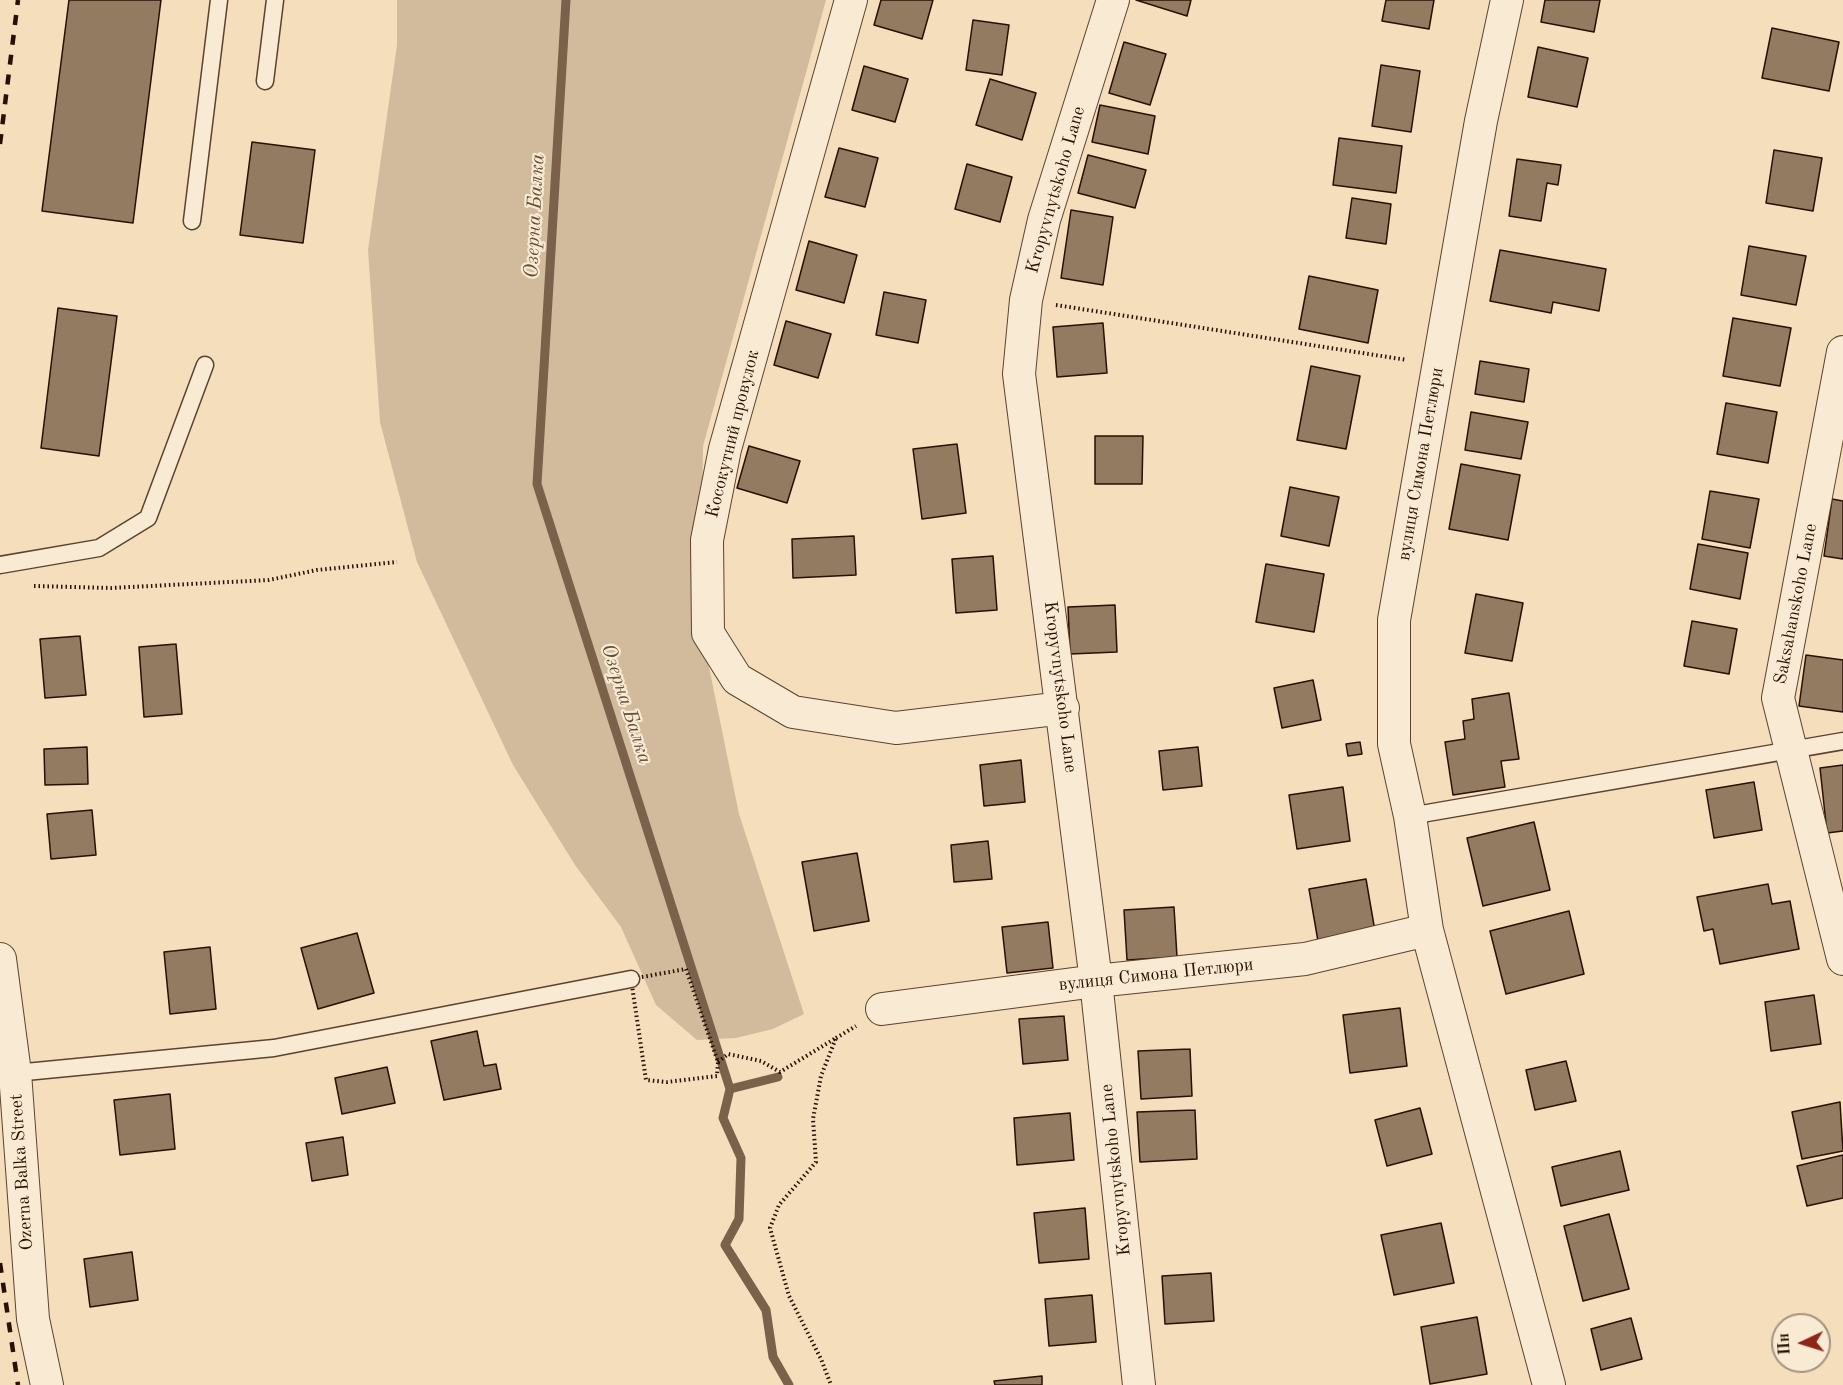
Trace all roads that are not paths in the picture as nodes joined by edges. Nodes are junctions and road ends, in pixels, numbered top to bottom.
1 (219, 0) edge
2 (274, 0) edge
3 (851, 0) edge
4 (1113, 0) edge
5 (1507, 0) edge
6 (265, 81) dead end
7 (192, 221) dead end
8 (1843, 352) edge
9 (205, 365) dead end
10 (0, 565) edge
11 (1063, 708) junction
12 (1843, 741) edge
13 (1790, 750) junction
14 (1410, 816) junction
15 (1427, 930) junction
16 (0, 959) edge
17 (1843, 959) edge
18 (632, 979) road end
19 (1096, 981) junction
20 (882, 1009) dead end
21 (15, 1073) junction
22 (46, 1385) edge
23 (1139, 1385) edge
24 (1549, 1385) edge

1 - 7 lane
2 - 6 lane
3 - 11 street, Косокутний провулок
4 - 11 street, Kropyvnytskoho Lane
5 - 14 street, вулиця Симона Петлюри
8 - 13 street, Saksahanskoho Lane
9 - 10 lane
11 - 19 street, Kropyvnytskoho Lane
12 - 13 lane
13 - 14 lane
13 - 17 street, Saksahanskoho Lane
14 - 15 street, вулиця Симона Петлюри
15 - 19 street, вулиця Симона Петлюри
15 - 24 street, вулиця Симона Петлюри
16 - 21 street, Ozerna Balka Street
18 - 21 lane
19 - 20 street, вулиця Симона Петлюри
19 - 23 street, Kropyvnytskoho Lane
21 - 22 street, Ozerna Balka Street

